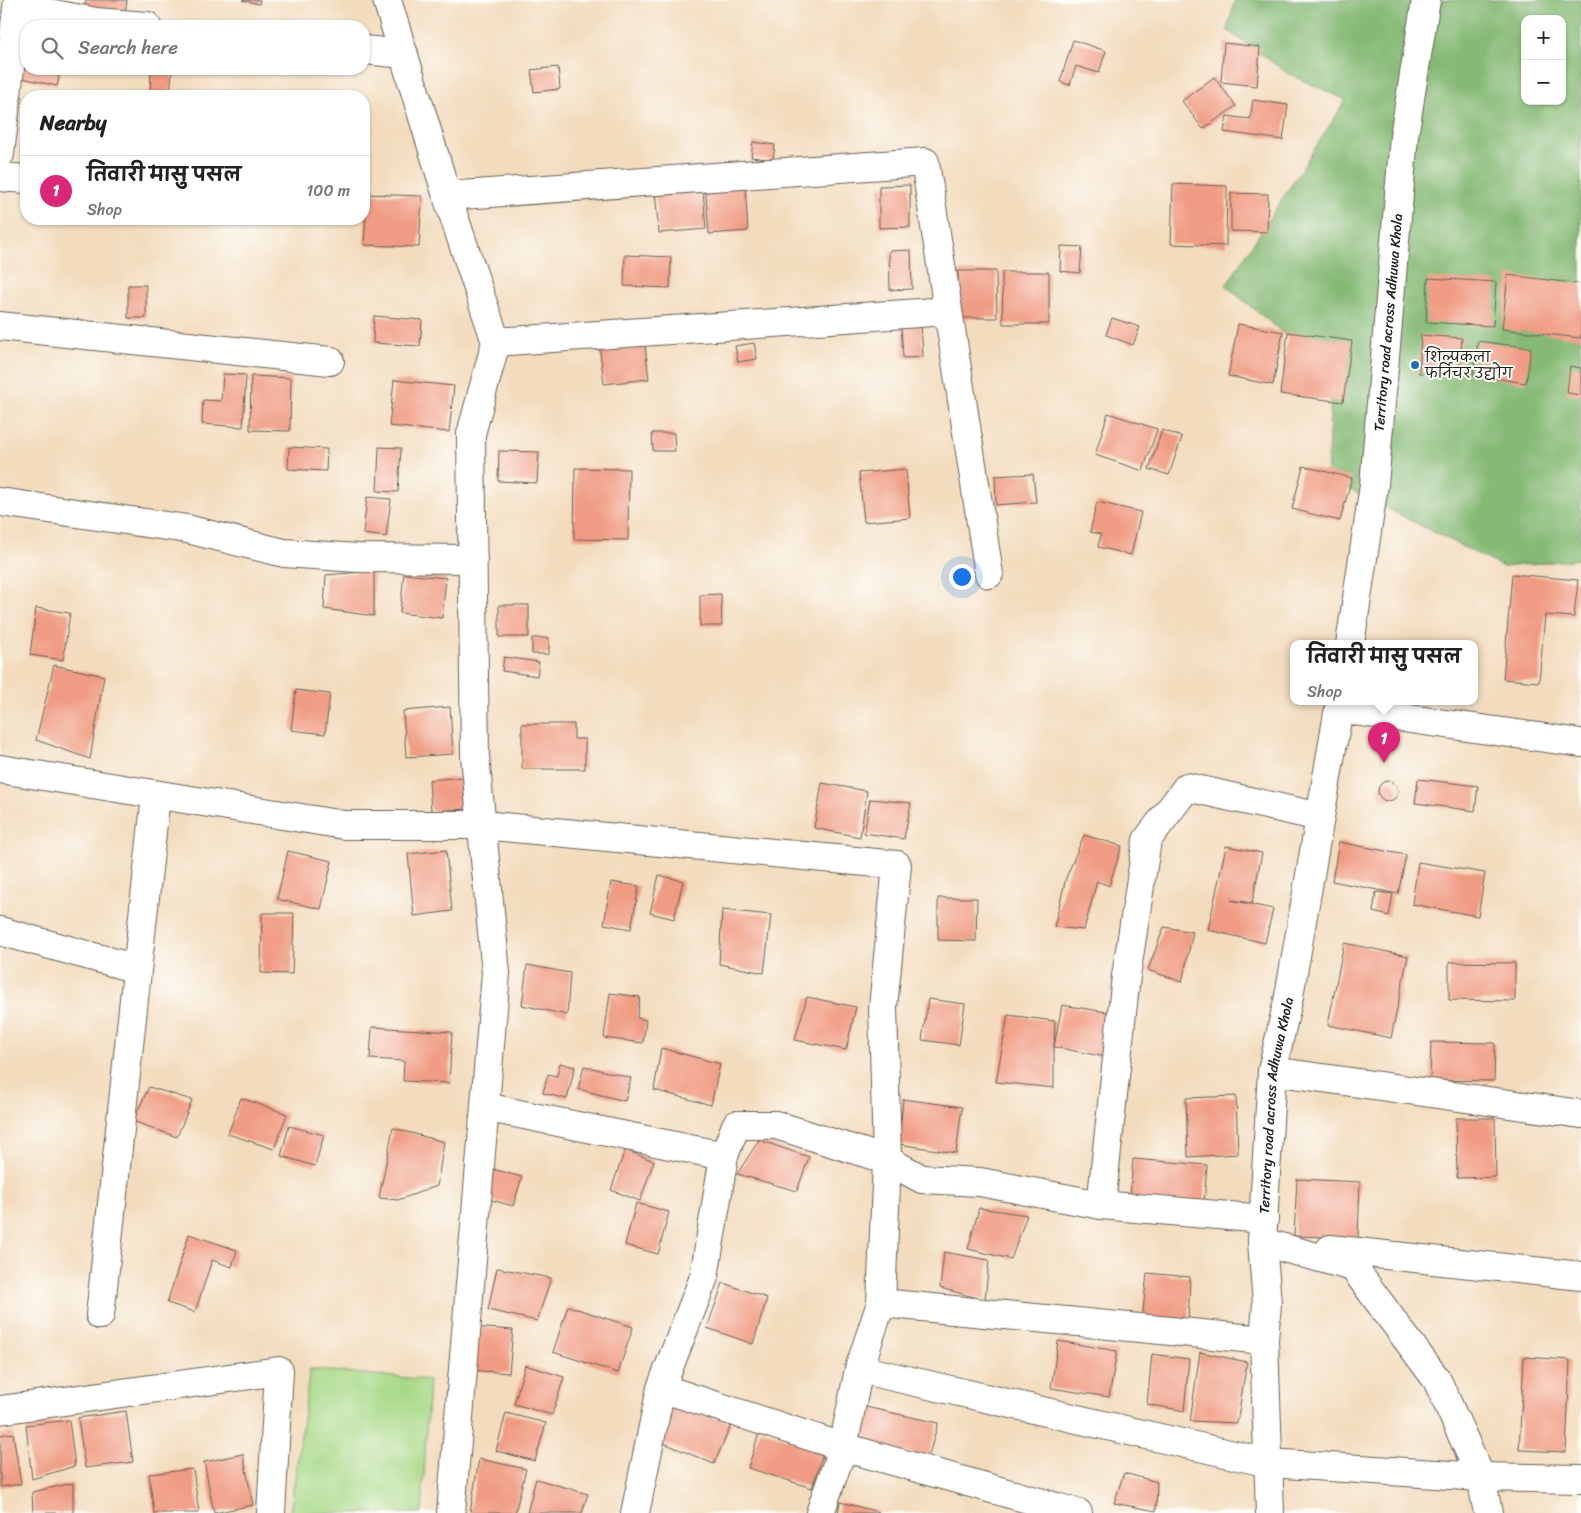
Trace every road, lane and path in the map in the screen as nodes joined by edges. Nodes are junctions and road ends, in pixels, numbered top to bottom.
1 (387, 0) edge
2 (1426, 0) edge
3 (18, 3) edge
4 (88, 20) edge
5 (370, 51) edge
6 (404, 54) junction
7 (0, 154) edge
8 (0, 177) edge
9 (20, 178) edge
10 (447, 196) junction
11 (948, 311) junction
12 (0, 326) edge
13 (496, 342) junction
14 (330, 361) dead end
15 (0, 502) edge
16 (473, 559) junction
17 (989, 574) dead end
18 (1351, 640) edge
19 (1340, 705) edge
20 (1581, 743) edge
21 (0, 769) edge
22 (156, 794) junction
23 (1320, 817) junction
24 (482, 825) junction
25 (0, 931) edge
26 (137, 969) junction
27 (1272, 1071) junction
28 (485, 1107) junction
29 (1581, 1114) edge
30 (724, 1156) junction
31 (887, 1160) junction
32 (1102, 1204) junction
33 (1263, 1231) junction
34 (1581, 1276) edge
35 (881, 1303) junction
36 (100, 1315) dead end
37 (1264, 1340) junction
38 (859, 1369) junction
39 (661, 1388) junction
40 (0, 1410) edge
41 (843, 1447) junction
42 (1269, 1463) junction
43 (1481, 1477) junction
44 (1581, 1479) edge
45 (271, 1513) edge
46 (451, 1513) edge
47 (635, 1513) edge
48 (820, 1513) edge
49 (1078, 1513) edge
50 (1270, 1513) edge
51 (1488, 1513) edge

1 - 6 street
2 - 18 street, Territory road across Adhuwa Khola
3 - 4 street
3 - 7 street
5 - 6 street
6 - 10 street
8 - 9 street
10 - 11 street
10 - 13 street
11 - 13 street
11 - 17 street
12 - 14 street
13 - 16 street
15 - 16 street
16 - 24 street
19 - 20 street
19 - 23 street, Territory road across Adhuwa Khola
21 - 22 street
22 - 24 street
22 - 26 street
23 - 27 street, Territory road across Adhuwa Khola
23 - 32 street
24 - 28 street
24 - 31 street
25 - 26 street
26 - 36 street
27 - 29 street
27 - 33 street, Territory road across Adhuwa Khola
28 - 30 street
28 - 46 street
30 - 31 street
30 - 39 street
31 - 32 street
31 - 35 street
32 - 33 street
33 - 34 street
33 - 37 street, Territory road across Adhuwa Khola
33 - 43 street
35 - 37 street
35 - 38 street
37 - 42 street, Territory road across Adhuwa Khola
38 - 41 street
38 - 42 street
39 - 41 street
39 - 47 street
40 - 45 street
41 - 48 street
41 - 49 street
42 - 43 street
42 - 50 street, Territory road across Adhuwa Khola
43 - 44 street
43 - 51 street

